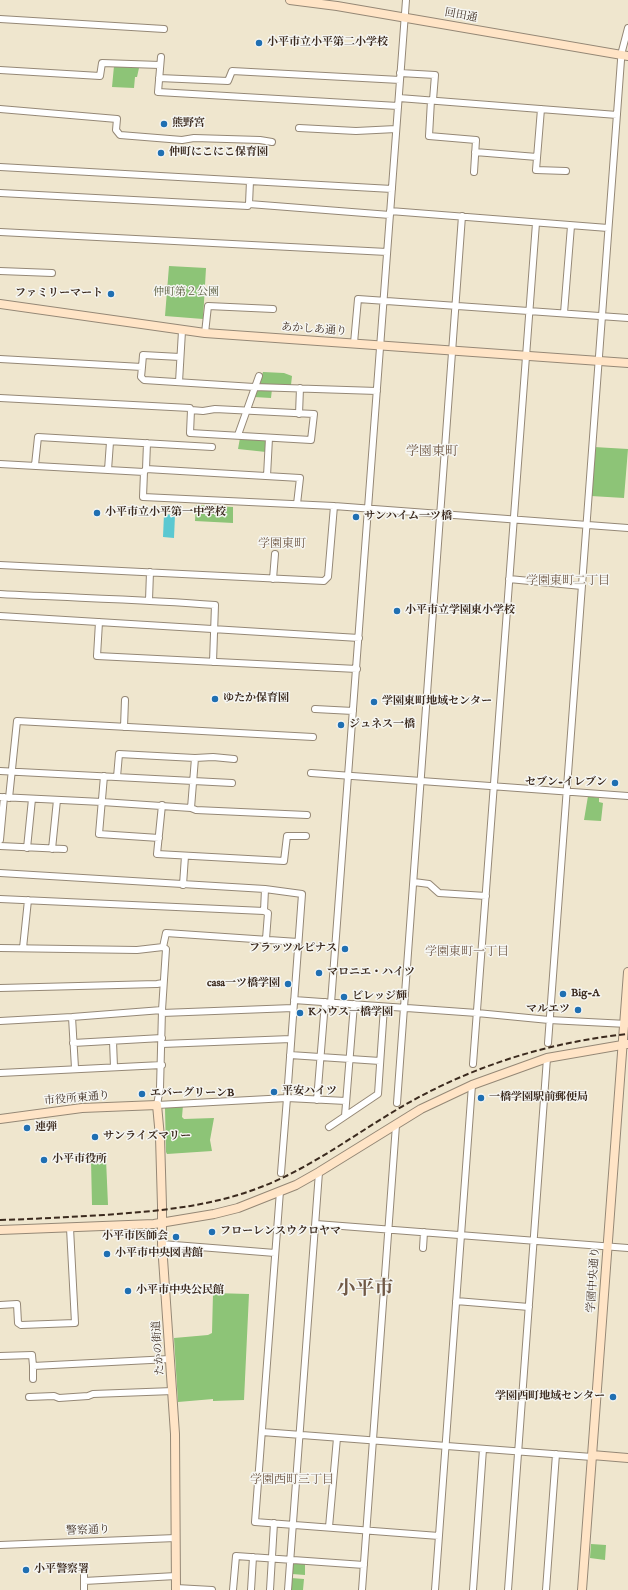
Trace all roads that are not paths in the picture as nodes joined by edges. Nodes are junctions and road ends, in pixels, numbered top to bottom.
1 (290, 0) edge
2 (406, 0) edge
3 (404, 18) junction
4 (0, 19) edge
5 (628, 28) edge
6 (164, 29) dead end
7 (625, 55) edge
8 (161, 57) dead end
9 (160, 66) junction
10 (0, 70) edge
11 (400, 73) junction
12 (159, 78) junction
13 (400, 80) junction
14 (399, 98) junction
15 (432, 100) junction
16 (398, 106) junction
17 (0, 109) edge
18 (541, 109) junction
19 (617, 115) junction
20 (299, 128) dead end
21 (396, 129) junction
22 (272, 142) dead end
23 (475, 152) junction
24 (537, 157) junction
25 (0, 167) edge
26 (566, 171) dead end
27 (474, 172) dead end
28 (250, 181) junction
29 (392, 189) junction
30 (0, 193) edge
31 (249, 204) junction
32 (390, 213) junction
33 (462, 216) junction
34 (536, 223) junction
35 (571, 226) junction
36 (608, 228) junction
37 (0, 232) edge
38 (387, 252) junction
39 (0, 271) edge
40 (52, 273) dead end
41 (384, 300) junction
42 (0, 304) edge
43 (456, 306) junction
44 (273, 309) dead end
45 (529, 311) junction
46 (564, 313) junction
47 (602, 316) junction
48 (628, 318) edge
49 (182, 331) junction
50 (205, 333) junction
51 (354, 343) junction
52 (381, 345) junction
53 (453, 350) junction
54 (526, 355) junction
55 (180, 357) junction
56 (0, 359) edge
57 (598, 361) junction
58 (628, 363) edge
59 (142, 367) junction
60 (258, 376) dead end
61 (178, 382) junction
62 (254, 386) junction
63 (300, 388) junction
64 (377, 391) junction
65 (0, 398) edge
66 (191, 410) junction
67 (246, 411) junction
68 (299, 414) junction
69 (190, 432) junction
70 (238, 436) junction
71 (269, 438) junction
72 (110, 442) junction
73 (147, 443) junction
74 (189, 446) junction
75 (212, 448) dead end
76 (0, 464) edge
77 (35, 465) junction
78 (108, 470) junction
79 (145, 471) junction
80 (267, 476) junction
81 (297, 504) junction
82 (334, 506) junction
83 (368, 508) junction
84 (441, 514) junction
85 (514, 520) junction
86 (586, 525) junction
87 (628, 528) edge
88 (275, 554) dead end
89 (0, 565) edge
90 (150, 572) junction
91 (274, 579) junction
92 (509, 579) junction
93 (582, 586) junction
94 (0, 594) edge
95 (149, 600) junction
96 (0, 616) edge
97 (99, 622) junction
98 (214, 629) junction
99 (359, 638) junction
100 (213, 662) junction
101 (356, 669) junction
102 (125, 700) dead end
103 (315, 709) dead end
104 (353, 711) junction
105 (124, 726) junction
106 (313, 737) dead end
107 (195, 758) junction
108 (234, 759) dead end
109 (0, 771) edge
110 (12, 772) junction
111 (310, 773) dead end
112 (348, 775) junction
113 (104, 776) junction
114 (117, 777) junction
115 (193, 781) junction
116 (421, 781) junction
117 (232, 783) dead end
118 (494, 786) junction
119 (566, 791) junction
120 (628, 796) edge
121 (4, 797) edge
122 (32, 799) junction
123 (57, 800) junction
124 (102, 802) junction
125 (162, 805) junction
126 (191, 808) junction
127 (307, 815) dead end
128 (306, 836) dead end
129 (159, 838) junction
130 (0, 840) edge
131 (0, 846) edge
132 (27, 848) junction
133 (52, 849) junction
134 (64, 850) dead end
135 (185, 856) junction
136 (0, 873) edge
137 (414, 882) junction
138 (183, 885) junction
139 (266, 889) junction
140 (486, 896) junction
141 (0, 899) edge
142 (28, 900) junction
143 (264, 910) junction
144 (266, 939) junction
145 (298, 942) junction
146 (163, 947) junction
147 (0, 948) edge
148 (23, 948) junction
149 (628, 972) edge
150 (163, 983) junction
151 (0, 988) edge
152 (294, 1000) junction
153 (328, 1002) junction
154 (354, 1004) junction
155 (384, 1007) junction
156 (293, 1008) junction
157 (404, 1008) junction
158 (162, 1012) junction
159 (477, 1013) junction
160 (72, 1017) junction
161 (549, 1020) junction
162 (0, 1021) edge
163 (626, 1024) edge
164 (291, 1039) junction
165 (113, 1041) junction
166 (162, 1041) junction
167 (73, 1043) junction
168 (548, 1043) dead end
169 (625, 1044) edge
170 (290, 1055) junction
171 (320, 1057) junction
172 (547, 1058) junction
173 (350, 1059) junction
174 (380, 1060) junction
175 (473, 1064) dead end
176 (162, 1065) junction
177 (114, 1067) junction
178 (75, 1068) junction
179 (0, 1073) edge
180 (472, 1085) junction
181 (287, 1098) junction
182 (317, 1100) junction
183 (346, 1102) junction
184 (397, 1103) dead end
185 (157, 1105) junction
186 (345, 1116) junction
187 (0, 1119) edge
188 (396, 1125) junction
189 (328, 1127) dead end
190 (319, 1172) junction
191 (281, 1173) dead end
192 (280, 1191) junction
193 (162, 1223) junction
194 (316, 1224) junction
195 (70, 1228) junction
196 (0, 1230) edge
197 (388, 1230) junction
198 (424, 1232) junction
199 (461, 1236) junction
200 (534, 1241) junction
201 (162, 1244) junction
202 (608, 1247) junction
203 (423, 1248) dead end
204 (628, 1248) edge
205 (275, 1253) junction
206 (456, 1301) junction
207 (0, 1305) edge
208 (529, 1307) junction
209 (0, 1356) edge
210 (170, 1359) junction
211 (33, 1366) junction
212 (34, 1379) dead end
213 (173, 1391) junction
214 (29, 1397) dead end
215 (262, 1432) junction
216 (299, 1435) junction
217 (337, 1438) junction
218 (373, 1441) junction
219 (445, 1447) junction
220 (484, 1449) junction
221 (518, 1451) junction
222 (556, 1454) junction
223 (592, 1456) junction
224 (628, 1458) edge
225 (274, 1523) junction
226 (293, 1524) junction
227 (329, 1527) junction
228 (366, 1530) junction
229 (439, 1536) junction
230 (176, 1538) junction
231 (0, 1545) edge
232 (254, 1557) junction
233 (272, 1558) junction
234 (290, 1559) junction
235 (364, 1565) junction
236 (84, 1568) dead end
237 (176, 1576) junction
238 (84, 1581) junction
239 (176, 1589) edge
240 (84, 1590) edge
241 (212, 1590) edge
242 (233, 1590) edge
243 (251, 1590) edge
244 (270, 1590) edge
245 (288, 1590) edge
246 (362, 1590) edge
247 (434, 1590) edge
248 (473, 1590) edge
249 (508, 1590) edge
250 (546, 1590) edge
251 (582, 1590) edge

1 - 3 street, 回田通
2 - 3 street
3 - 7 street, 回田通
3 - 11 street
4 - 6 street
5 - 7 street
7 - 19 street
8 - 9 street
9 - 10 street
9 - 12 street
11 - 13 street
11 - 15 street
12 - 13 street
12 - 16 street
13 - 14 street
14 - 15 street
14 - 16 street
15 - 18 street
15 - 23 street
16 - 21 street
17 - 22 street
18 - 19 street
18 - 24 street
19 - 36 street
20 - 21 street
21 - 29 street
23 - 24 street
23 - 27 street
24 - 26 street
25 - 28 street
28 - 29 street
28 - 31 street
29 - 32 street
30 - 31 street
31 - 32 street
32 - 33 street
32 - 38 street
33 - 34 street
33 - 43 street
34 - 35 street
34 - 45 street
35 - 36 street
35 - 46 street
36 - 47 street
37 - 38 street
38 - 41 street
39 - 40 street
41 - 43 street
41 - 51 street
41 - 52 street
42 - 49 street, あかしあ通り
43 - 45 street
43 - 53 street
44 - 50 street
45 - 46 street
45 - 54 street
46 - 47 street
47 - 48 street
47 - 57 street
49 - 50 street, あかしあ通り
49 - 55 street
50 - 51 street, あかしあ通り
51 - 52 street, あかしあ通り
52 - 53 street, あかしあ通り
52 - 64 street
53 - 54 street, あかしあ通り
53 - 84 street
54 - 57 street, あかしあ通り
54 - 85 street
55 - 59 street
55 - 61 street
56 - 59 street
57 - 58 street, あかしあ通り
57 - 86 street
59 - 61 street
60 - 62 street
61 - 62 street
62 - 63 street
62 - 67 street
63 - 64 street
63 - 68 street
64 - 83 street
65 - 66 street
66 - 67 street
66 - 69 street
67 - 68 street
67 - 70 street
68 - 71 street
69 - 70 street
69 - 74 street
70 - 71 street
71 - 80 street
72 - 73 street
72 - 77 street
72 - 78 street
73 - 74 street
73 - 79 street
74 - 75 street
76 - 77 street
77 - 78 street
78 - 79 street
79 - 80 street
79 - 81 street
80 - 81 street
81 - 82 street
82 - 83 street
82 - 91 street
83 - 84 street
83 - 99 street
84 - 85 street
84 - 116 street
85 - 86 street
85 - 92 street
86 - 87 street
86 - 93 street
88 - 91 street
89 - 90 street
90 - 91 street
90 - 95 street
92 - 93 street
92 - 118 street
93 - 119 street
94 - 95 street
95 - 98 street
96 - 97 street
97 - 98 street
97 - 100 street
98 - 99 street
98 - 100 street
99 - 101 street
100 - 101 street
101 - 104 street
102 - 105 street
103 - 104 street
104 - 112 street
105 - 106 street
105 - 110 street
107 - 108 street
107 - 114 street
107 - 115 street
109 - 110 street
110 - 113 street
110 - 121 street
111 - 112 street
112 - 116 street
112 - 153 street
113 - 114 street
113 - 124 street
114 - 115 street
115 - 117 street
115 - 126 street
116 - 118 street
116 - 137 street
118 - 119 street
118 - 140 street
119 - 120 street
119 - 161 street
121 - 122 street
121 - 130 street
122 - 123 street
122 - 132 street
123 - 124 street
123 - 133 street
124 - 125 street
124 - 129 street
125 - 126 street
125 - 129 street
126 - 127 street
128 - 135 street
129 - 135 street
131 - 132 street
132 - 133 street
133 - 134 street
135 - 138 street
136 - 138 street
137 - 140 street
137 - 157 street
138 - 139 street
139 - 143 street
139 - 145 street
140 - 159 street
141 - 142 street
142 - 143 street
142 - 148 street
143 - 144 street
144 - 145 street
144 - 146 street
145 - 152 street
146 - 148 street
146 - 150 street
147 - 148 street
149 - 163 street, 学園中央通り
150 - 151 street
150 - 158 street
152 - 153 street
152 - 156 street
153 - 154 street
153 - 171 street
154 - 155 street
154 - 173 street
155 - 157 street
155 - 174 street
156 - 158 street
156 - 164 street
157 - 159 street
157 - 184 street
158 - 160 street
158 - 166 street
159 - 161 street
159 - 175 street
160 - 162 street
160 - 167 street
161 - 163 street
161 - 168 street
163 - 169 street, 学園中央通り
164 - 166 street
164 - 170 street
165 - 166 street
165 - 167 street
165 - 177 street
166 - 176 street
167 - 178 street
169 - 172 street
169 - 202 street, 学園中央通り
170 - 171 street
170 - 181 street
171 - 173 street
171 - 182 street
172 - 180 street
172 - 200 street
173 - 174 street
173 - 183 street
174 - 186 street
176 - 177 street
176 - 185 street
177 - 178 street
178 - 179 street
180 - 188 street
180 - 199 street
181 - 182 street
181 - 185 street
181 - 191 street
182 - 183 street
183 - 186 street
185 - 187 street, 市役所東通り
185 - 193 street, たかの街道
186 - 189 street
188 - 190 street
188 - 197 street
190 - 192 street
190 - 194 street
192 - 193 street
192 - 205 street
193 - 195 street
193 - 201 street, たかの街道
194 - 197 street
194 - 216 street
195 - 196 street
195 - 207 street
197 - 198 street
197 - 218 street
198 - 199 street
198 - 203 street
199 - 200 street
199 - 206 street
200 - 202 street
200 - 208 street
201 - 205 street
201 - 210 street, たかの街道
202 - 204 street
202 - 223 street, 学園中央通り
205 - 215 street
206 - 208 street
206 - 219 street
208 - 221 street
209 - 211 street
210 - 211 street
210 - 213 street, たかの街道
211 - 212 street
213 - 214 street
213 - 230 street, たかの街道
215 - 216 street
215 - 225 street
216 - 217 street
216 - 226 street
217 - 218 street
217 - 227 street
218 - 219 street
218 - 228 street
219 - 220 street
219 - 229 street
220 - 221 street
220 - 248 street
221 - 222 street
221 - 249 street
222 - 223 street
222 - 250 street
223 - 224 street
223 - 251 street, 学園中央通り
225 - 226 street
225 - 233 street
226 - 227 street
226 - 234 street
227 - 228 street
228 - 229 street
228 - 235 street
229 - 247 street
230 - 231 street, 警察通り
230 - 237 street, たかの街道
232 - 233 street
232 - 242 street
232 - 243 street
233 - 234 street
233 - 244 street
234 - 235 street
234 - 245 street
235 - 246 street
236 - 238 street
237 - 238 street
237 - 239 street, たかの街道
238 - 240 street
239 - 241 street

